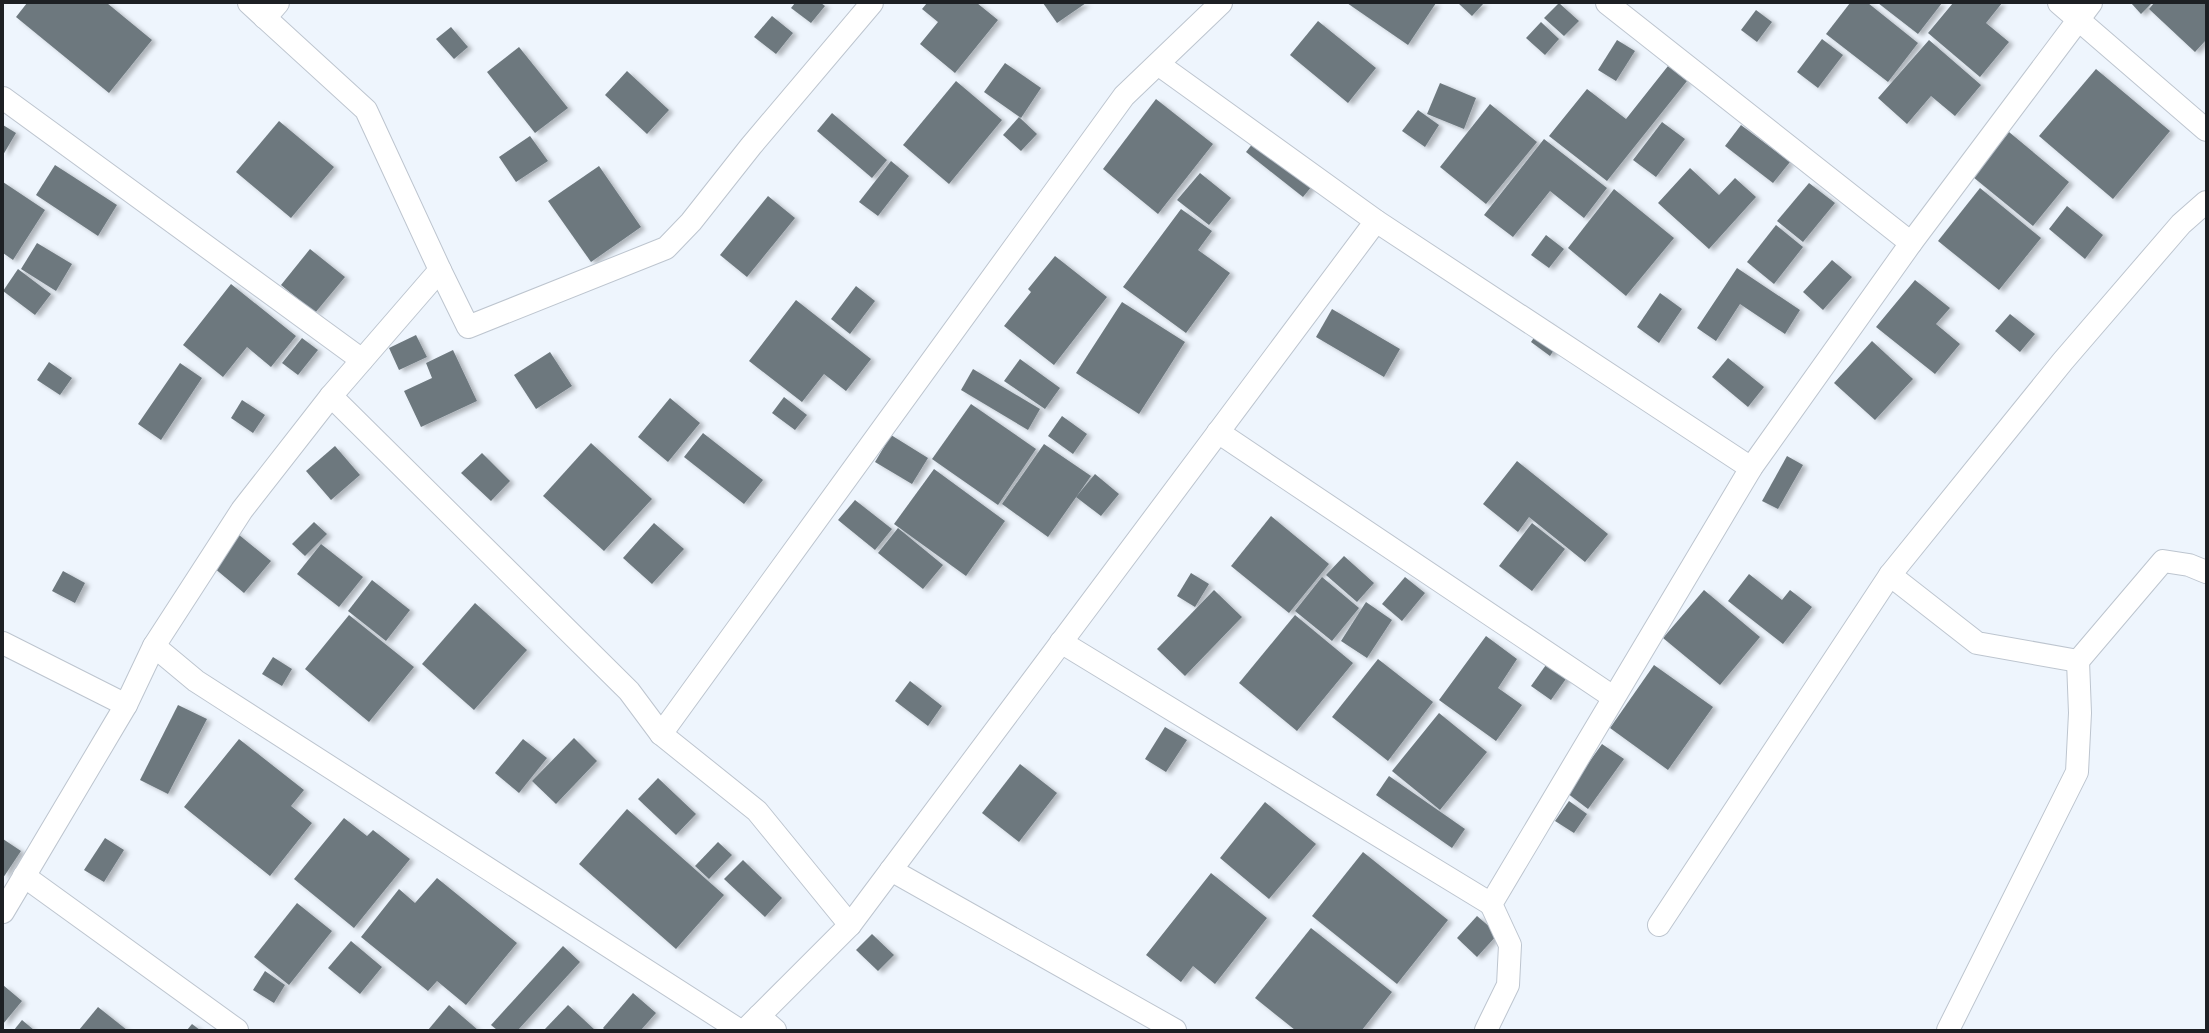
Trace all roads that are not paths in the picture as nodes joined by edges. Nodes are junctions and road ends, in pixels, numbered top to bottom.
1 (249, 3) edge
2 (872, 3) edge
3 (1221, 3) edge
4 (1607, 3) edge
5 (2059, 3) edge
6 (2091, 3) edge
7 (272, 11) edge
8 (2079, 20) junction
9 (1158, 64) junction
10 (3, 98) edge
11 (2206, 130) edge
12 (2206, 202) edge
13 (1376, 221) junction
14 (1911, 243) junction
15 (440, 270) junction
16 (362, 360) junction
17 (331, 396) junction
18 (1218, 432) junction
19 (1751, 468) junction
20 (2206, 572) edge
21 (1890, 576) junction
22 (1061, 642) junction
23 (3, 643) edge
24 (154, 646) junction
25 (2078, 661) junction
26 (1613, 697) junction
27 (126, 704) junction
28 (661, 734) junction
29 (891, 870) junction
30 (24, 876) junction
31 (1491, 904) junction
32 (3, 912) edge
33 (850, 924) junction
34 (1659, 924) dead end
35 (760, 1025) edge
36 (237, 1030) edge
37 (739, 1030) edge
38 (1176, 1030) edge
39 (1486, 1030) edge
40 (1948, 1030) edge

1 - 7 street
2 - 15 street
3 - 9 street
4 - 14 street
5 - 8 street
6 - 8 street
7 - 15 street
8 - 11 street
8 - 14 street
9 - 13 street
9 - 28 street
10 - 16 street
12 - 21 street
13 - 18 street
13 - 19 street
14 - 19 street
15 - 16 street
16 - 17 street
17 - 24 street
17 - 28 street
18 - 22 street
18 - 26 street
19 - 26 street
20 - 25 street
21 - 25 street
21 - 34 street
22 - 29 street
22 - 31 street
23 - 27 street
24 - 27 street
24 - 37 street
25 - 40 street
26 - 31 street
27 - 30 street
28 - 33 street
29 - 33 street
29 - 38 street
30 - 32 street
30 - 36 street
31 - 39 street
33 - 35 street

